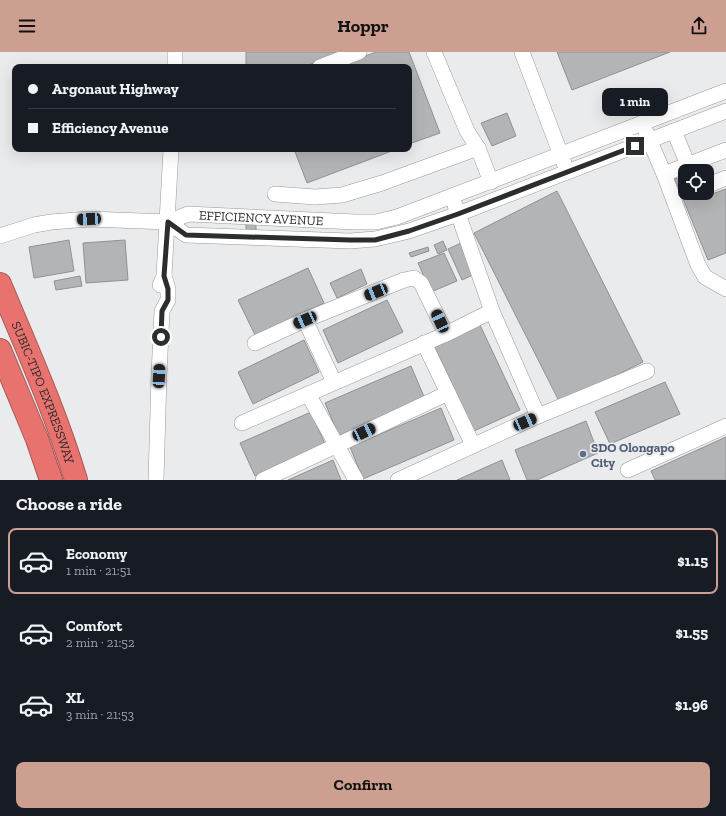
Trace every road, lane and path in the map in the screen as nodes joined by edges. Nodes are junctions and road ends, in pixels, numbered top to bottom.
1 (175, 52) edge
2 (359, 52) edge
3 (434, 52) edge
4 (522, 52) edge
5 (174, 64) edge
6 (328, 64) edge
7 (726, 91) edge
8 (726, 110) edge
9 (642, 124) junction
10 (674, 131) junction
11 (649, 140) junction
12 (478, 148) junction
13 (726, 150) edge
14 (171, 152) edge
15 (561, 155) junction
16 (689, 164) edge
17 (699, 164) edge
18 (678, 171) edge
19 (567, 172) junction
20 (664, 174) junction
21 (726, 178) edge
22 (491, 182) junction
23 (714, 183) edge
24 (275, 194) dead end
25 (452, 196) junction
26 (458, 214) junction
27 (168, 222) junction
28 (0, 236) edge
29 (0, 284) edge
30 (726, 289) edge
31 (492, 311) junction
32 (305, 320) junction
33 (446, 334) junction
34 (255, 343) dead end
35 (424, 343) junction
36 (0, 350) edge
37 (647, 371) dead end
38 (334, 382) junction
39 (308, 394) junction
40 (448, 394) junction
41 (538, 416) junction
42 (242, 422) dead end
43 (726, 426) edge
44 (337, 445) junction
45 (473, 445) junction
46 (628, 470) dead end
47 (51, 480) edge
48 (76, 480) edge
49 (156, 480) edge
50 (263, 480) edge
51 (356, 480) edge
52 (398, 480) edge

1 - 5 street
2 - 6 street
3 - 12 street
4 - 15 street
7 - 9 street, EFFICIENCY AVENUE
8 - 10 street, EFFICIENCY AVENUE
9 - 11 street
9 - 15 street, EFFICIENCY AVENUE
10 - 11 street, EFFICIENCY AVENUE
10 - 16 street
11 - 19 street, EFFICIENCY AVENUE
11 - 20 street
12 - 22 street
12 - 24 street
13 - 17 street
14 - 27 street
15 - 19 street
15 - 22 street, EFFICIENCY AVENUE
18 - 20 street
19 - 26 street, EFFICIENCY AVENUE
20 - 30 street
21 - 23 street
22 - 25 street, EFFICIENCY AVENUE
25 - 26 street
25 - 27 street, EFFICIENCY AVENUE
26 - 27 street, EFFICIENCY AVENUE
26 - 31 street
27 - 28 street
27 - 49 street
29 - 48 highway, SUBIC-TIPO EXPRESSWAY
31 - 33 street
31 - 41 street
32 - 33 street
32 - 34 street
32 - 38 street
33 - 35 street
35 - 38 street
35 - 40 street
36 - 47 highway, SUBIC-TIPO EXPRESSWAY
37 - 41 street
38 - 39 street
39 - 42 street
39 - 44 street
40 - 44 street
40 - 45 street
41 - 45 street
43 - 46 street
44 - 50 street
44 - 51 street
45 - 52 street

